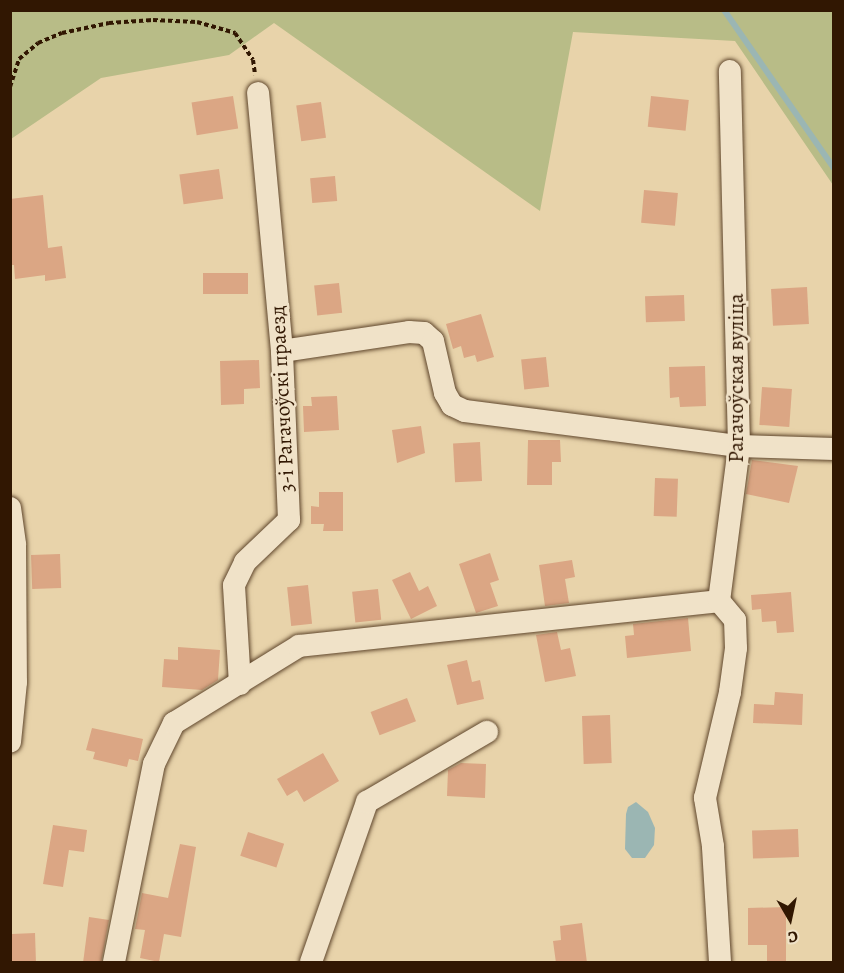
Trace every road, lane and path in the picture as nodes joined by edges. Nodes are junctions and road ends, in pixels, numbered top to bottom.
1 (730, 71) dead end
2 (10, 87) edge
3 (258, 93) joint
4 (282, 351) junction
5 (740, 446) junction
6 (834, 449) edge
7 (10, 508) edge
8 (719, 601) junction
9 (13, 682) edge
10 (240, 684) junction
11 (487, 732) dead end
12 (10, 742) edge
13 (114, 963) edge
14 (311, 963) edge
15 (720, 963) edge

1 - 5 street, Рагачоўская вуліца
2 - 3 path
3 - 4 street, 3-і Рагачоўскі праезд
4 - 5 street
4 - 10 street, 3-і Рагачоўскі праезд
5 - 6 street
5 - 8 street, Рагачоўская вуліца
7 - 9 street
8 - 10 street
8 - 15 street
9 - 12 street
10 - 13 street
11 - 14 street

